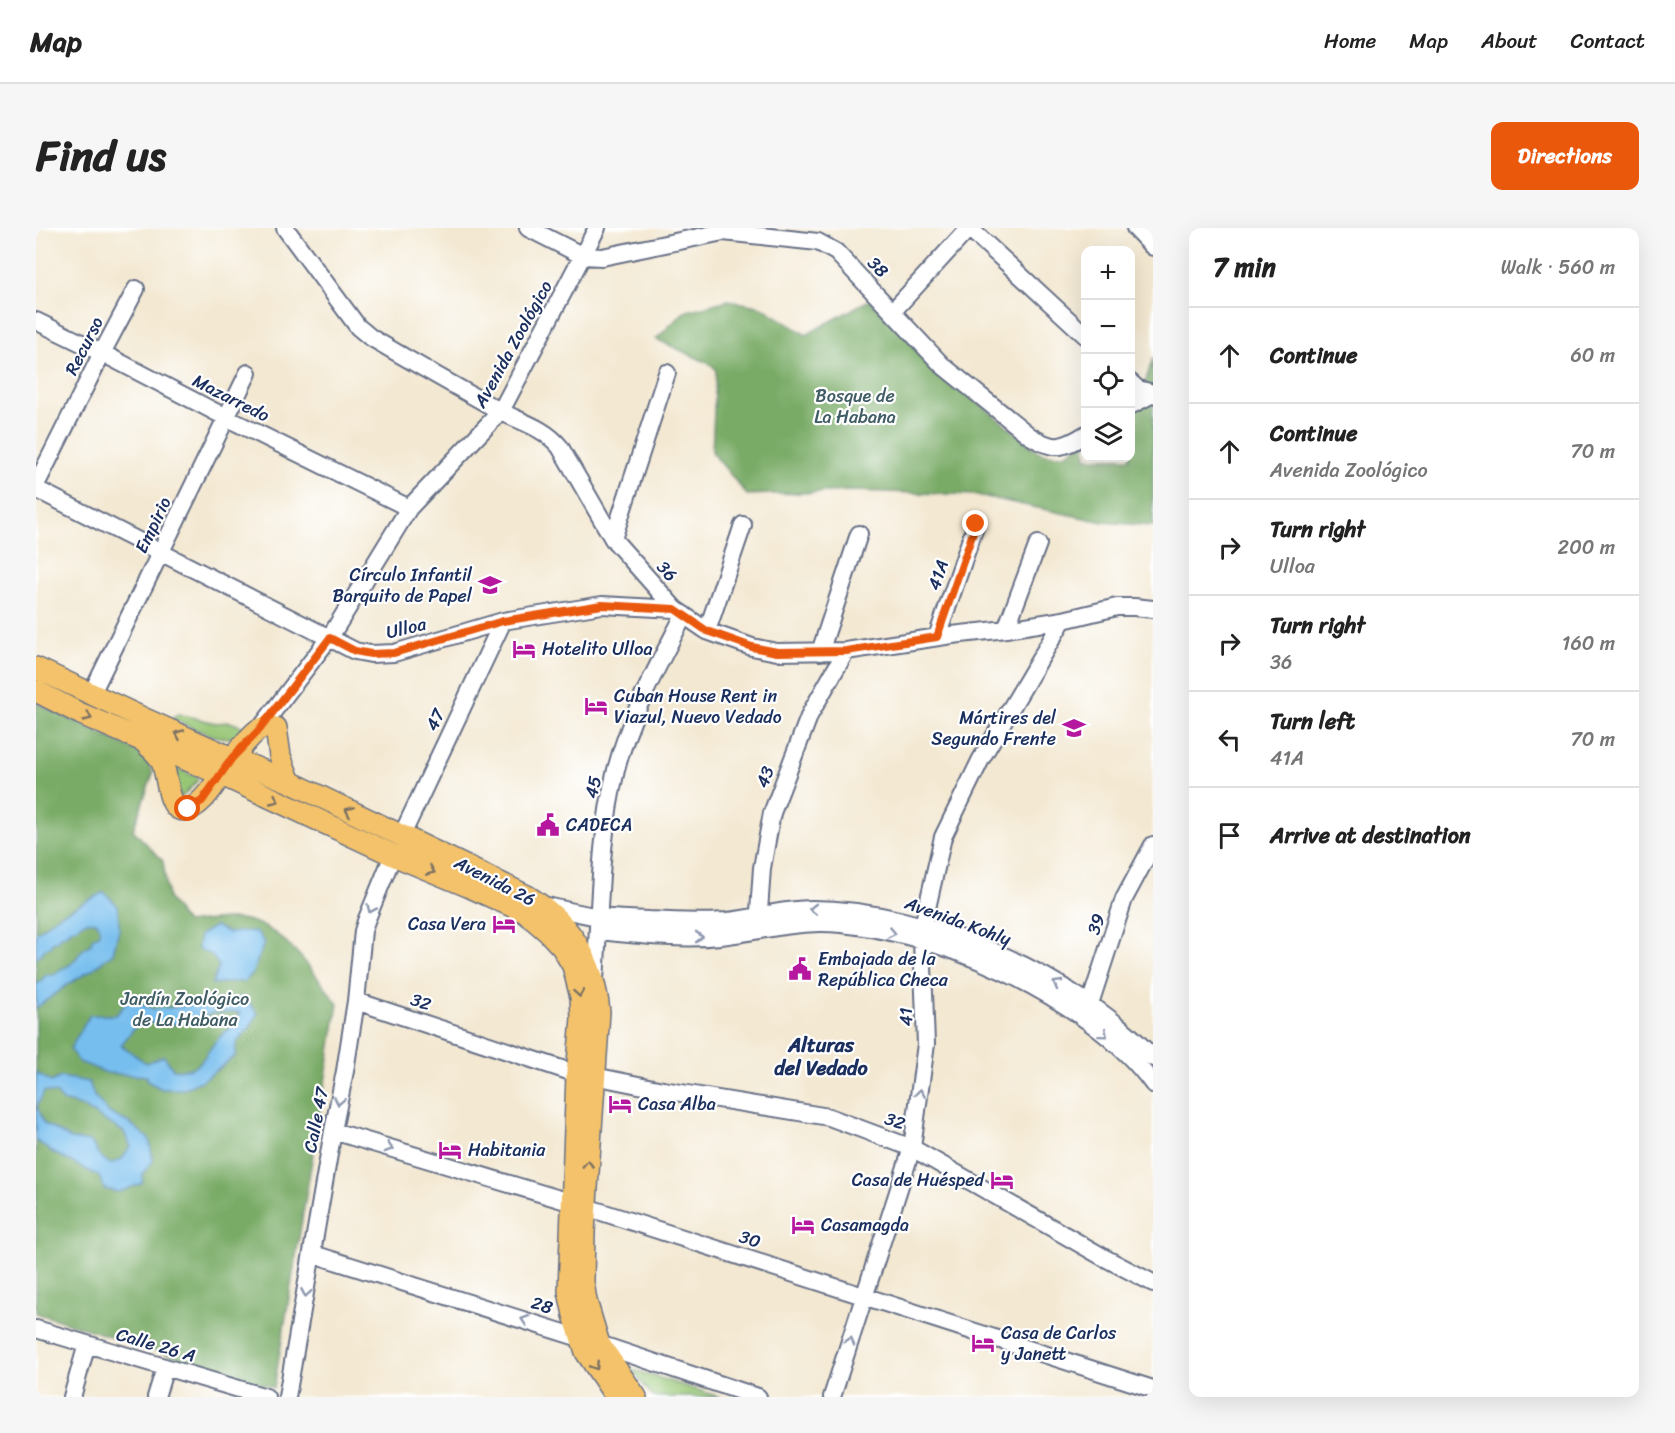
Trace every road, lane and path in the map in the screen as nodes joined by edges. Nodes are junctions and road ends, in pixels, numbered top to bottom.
1 (285, 228) edge
2 (528, 228) edge
3 (597, 228) edge
4 (969, 228) edge
5 (1135, 228) edge
6 (786, 233) edge
7 (1153, 247) edge
8 (583, 256) junction
9 (136, 289) dead end
10 (893, 311) junction
11 (36, 321) edge
12 (1081, 331) edge
13 (102, 353) junction
14 (248, 373) dead end
15 (668, 373) dead end
16 (1135, 386) edge
17 (1153, 394) edge
18 (1135, 404) edge
19 (501, 411) junction
20 (227, 418) junction
21 (1081, 437) edge
22 (36, 487) edge
23 (409, 508) junction
24 (976, 524) dead end
25 (743, 525) dead end
26 (859, 534) dead end
27 (613, 539) junction
28 (1038, 544) dead end
29 (161, 553) junction
30 (1153, 609) edge
31 (680, 612) junction
32 (1063, 620) junction
33 (503, 621) junction
34 (1006, 629) junction
35 (707, 631) junction
36 (937, 637) junction
37 (330, 638) junction
38 (846, 651) junction
39 (820, 652) junction
40 (36, 668) edge
41 (36, 691) edge
42 (91, 695) junction
43 (270, 723) junction
44 (145, 742) junction
45 (227, 767) junction
46 (290, 782) junction
47 (402, 835) junction
48 (1153, 845) edge
49 (393, 855) junction
50 (542, 905) junction
51 (758, 923) junction
52 (599, 924) junction
53 (922, 933) junction
54 (594, 981) junction
55 (356, 1001) junction
56 (1088, 1013) junction
57 (1153, 1058) edge
58 (585, 1075) junction
59 (1151, 1078) edge
60 (333, 1131) junction
61 (912, 1148) junction
62 (578, 1205) junction
63 (312, 1254) junction
64 (1153, 1283) edge
65 (865, 1296) junction
66 (36, 1329) edge
67 (590, 1341) junction
68 (87, 1344) junction
69 (165, 1368) junction
70 (1153, 1389) edge
71 (72, 1397) edge
72 (156, 1397) edge
73 (266, 1397) edge
74 (287, 1397) edge
75 (616, 1397) edge
76 (636, 1397) edge
77 (758, 1397) edge
78 (832, 1397) edge
79 (1150, 1397) edge

1 - 19 street, 36
2 - 8 street, 38
3 - 8 street, Avenida Zoológico
4 - 10 street
4 - 12 street
5 - 7 street
6 - 8 street, 38
6 - 10 street, 38
8 - 19 street, Avenida Zoológico
9 - 13 street, Recurso
10 - 21 street, 38
11 - 13 street, Mazarredo
13 - 20 street, Mazarredo
13 - 22 street, Recurso
14 - 20 street, Empirio
15 - 27 street
16 - 17 street
17 - 18 street
19 - 23 street, Avenida Zoológico
19 - 27 street, 36
20 - 23 street, Mazarredo
20 - 29 street, Empirio
22 - 29 street, Ulloa
23 - 37 street, Avenida Zoológico
24 - 36 street, 41A
25 - 35 street
26 - 39 street
27 - 31 street, 36
28 - 34 street
29 - 37 street, Ulloa
29 - 42 street, Empirio
30 - 32 street, 36
31 - 33 street, Ulloa
31 - 35 street, 36
31 - 52 street, 45
32 - 34 street, 36
32 - 53 street, 41
33 - 37 street, Ulloa
33 - 47 street, 47
34 - 36 street, 36
35 - 39 street, 36
36 - 38 street, 36
37 - 43 street, Avenida Zoológico
38 - 39 street, 36
38 - 51 street, 43
40 - 42 main road, Avenida 26
41 -> 44 main road, Avenida 26
45 -> 42 main road, Avenida 26
43 - 45 main road
43 - 46 main road
44 - 45 main road, Avenida 26
44 - 45 main road
45 - 46 main road, Avenida 26
45 -> 49 main road, Avenida 26
47 -> 46 main road, Avenida 26
47 - 50 main road, Avenida 26
48 - 56 street, 39
49 -> 55 street, Calle 47
49 -> 58 main road, Avenida 26
50 - 52 street, Avenida Kohly
50 - 54 main road, Avenida 26
51 - 52 street, Avenida Kohly
51 - 53 street, Avenida Kohly
52 - 54 street, 45
53 - 56 street, Avenida Kohly
61 -> 53 street, 41
54 - 58 main road, Avenida 26
55 - 58 street, 32
55 -> 60 street, Calle 47
56 - 57 street, Avenida Kohly
56 -> 59 street, Avenida Kohly
58 - 61 street, 32
58 - 62 main road, Avenida 26
60 -> 62 street, 30
60 - 63 street, Calle 47
61 - 64 street, 32
61 - 65 street, 41
62 - 65 street, 30
62 - 67 main road, Avenida 26
67 -> 63 street, 28
63 -> 74 street, Calle 47
65 - 70 street, 30
78 -> 65 street, 41
66 - 68 street, Calle 26 A
67 -> 75 main road, Avenida 26
67 - 76 main road, Avenida 26
67 - 77 street, 28
68 - 69 street, Calle 26 A
68 - 71 street
69 - 72 street
69 - 73 street, Calle 26 A
70 - 79 street

